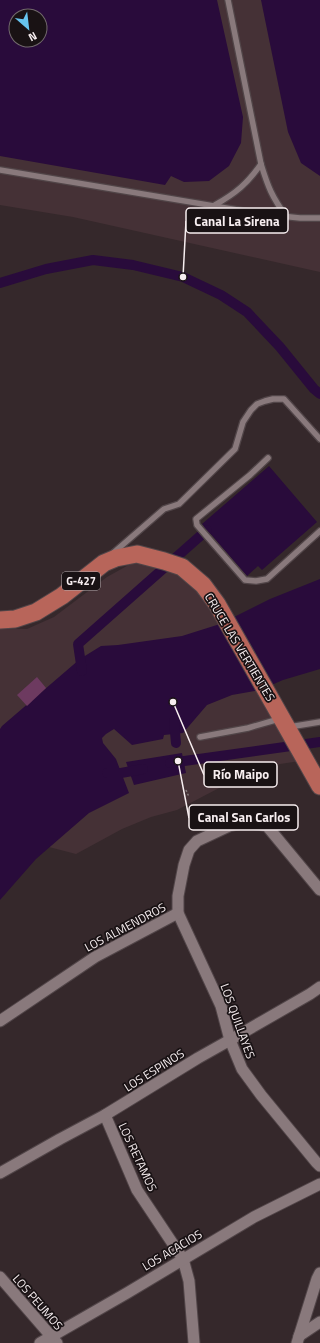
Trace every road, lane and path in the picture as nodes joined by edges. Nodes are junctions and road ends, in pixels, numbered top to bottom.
1 (228, 0) edge
2 (261, 164) junction
3 (0, 170) edge
4 (216, 206) junction
5 (286, 216) junction
6 (320, 218) edge
7 (320, 439) edge
8 (268, 458) dead end
9 (320, 531) edge
10 (104, 563) junction
11 (0, 620) edge
12 (320, 722) edge
13 (286, 726) junction
14 (200, 736) dead end
15 (320, 786) edge
16 (186, 790) dead end
17 (189, 797) dead end
18 (320, 890) edge
19 (178, 913) junction
20 (320, 987) edge
21 (0, 1021) edge
22 (230, 1040) junction
23 (105, 1115) junction
24 (320, 1166) edge
25 (0, 1173) edge
26 (320, 1184) edge
27 (183, 1259) junction
28 (320, 1273) edge
29 (0, 1277) edge
30 (320, 1322) edge
31 (54, 1340) edge
32 (298, 1340) edge
33 (40, 1343) edge
34 (194, 1343) edge

1 - 2 lane
2 - 4 lane
2 - 5 lane
3 - 4 lane
4 - 5 lane
5 - 6 lane
7 - 10 lane
8 - 9 lane
10 - 11 main road, CRUCE LAS VERTIENTES / G-427
10 - 13 main road, CRUCE LAS VERTIENTES / G-427
12 - 13 lane
13 - 14 lane
13 - 15 main road, CRUCE LAS VERTIENTES / G-427
16 - 17 path
18 - 19 street, LOS ALMENDROS
19 - 21 street, LOS ALMENDROS
19 - 22 street, LOS QUILLAYES
20 - 22 street, LOS ESPINOS
22 - 23 street, LOS ESPINOS
22 - 24 street, LOS QUILLAYES
23 - 25 street, LOS ESPINOS
23 - 27 street, LOS RETAMOS
26 - 27 street, LOS ACACIOS
27 - 31 street, LOS ACACIOS
27 - 34 street, LOS RETAMOS
28 - 32 street
29 - 31 street, LOS PEUMOS
30 - 32 street
31 - 33 street, LOS ACACIOS

